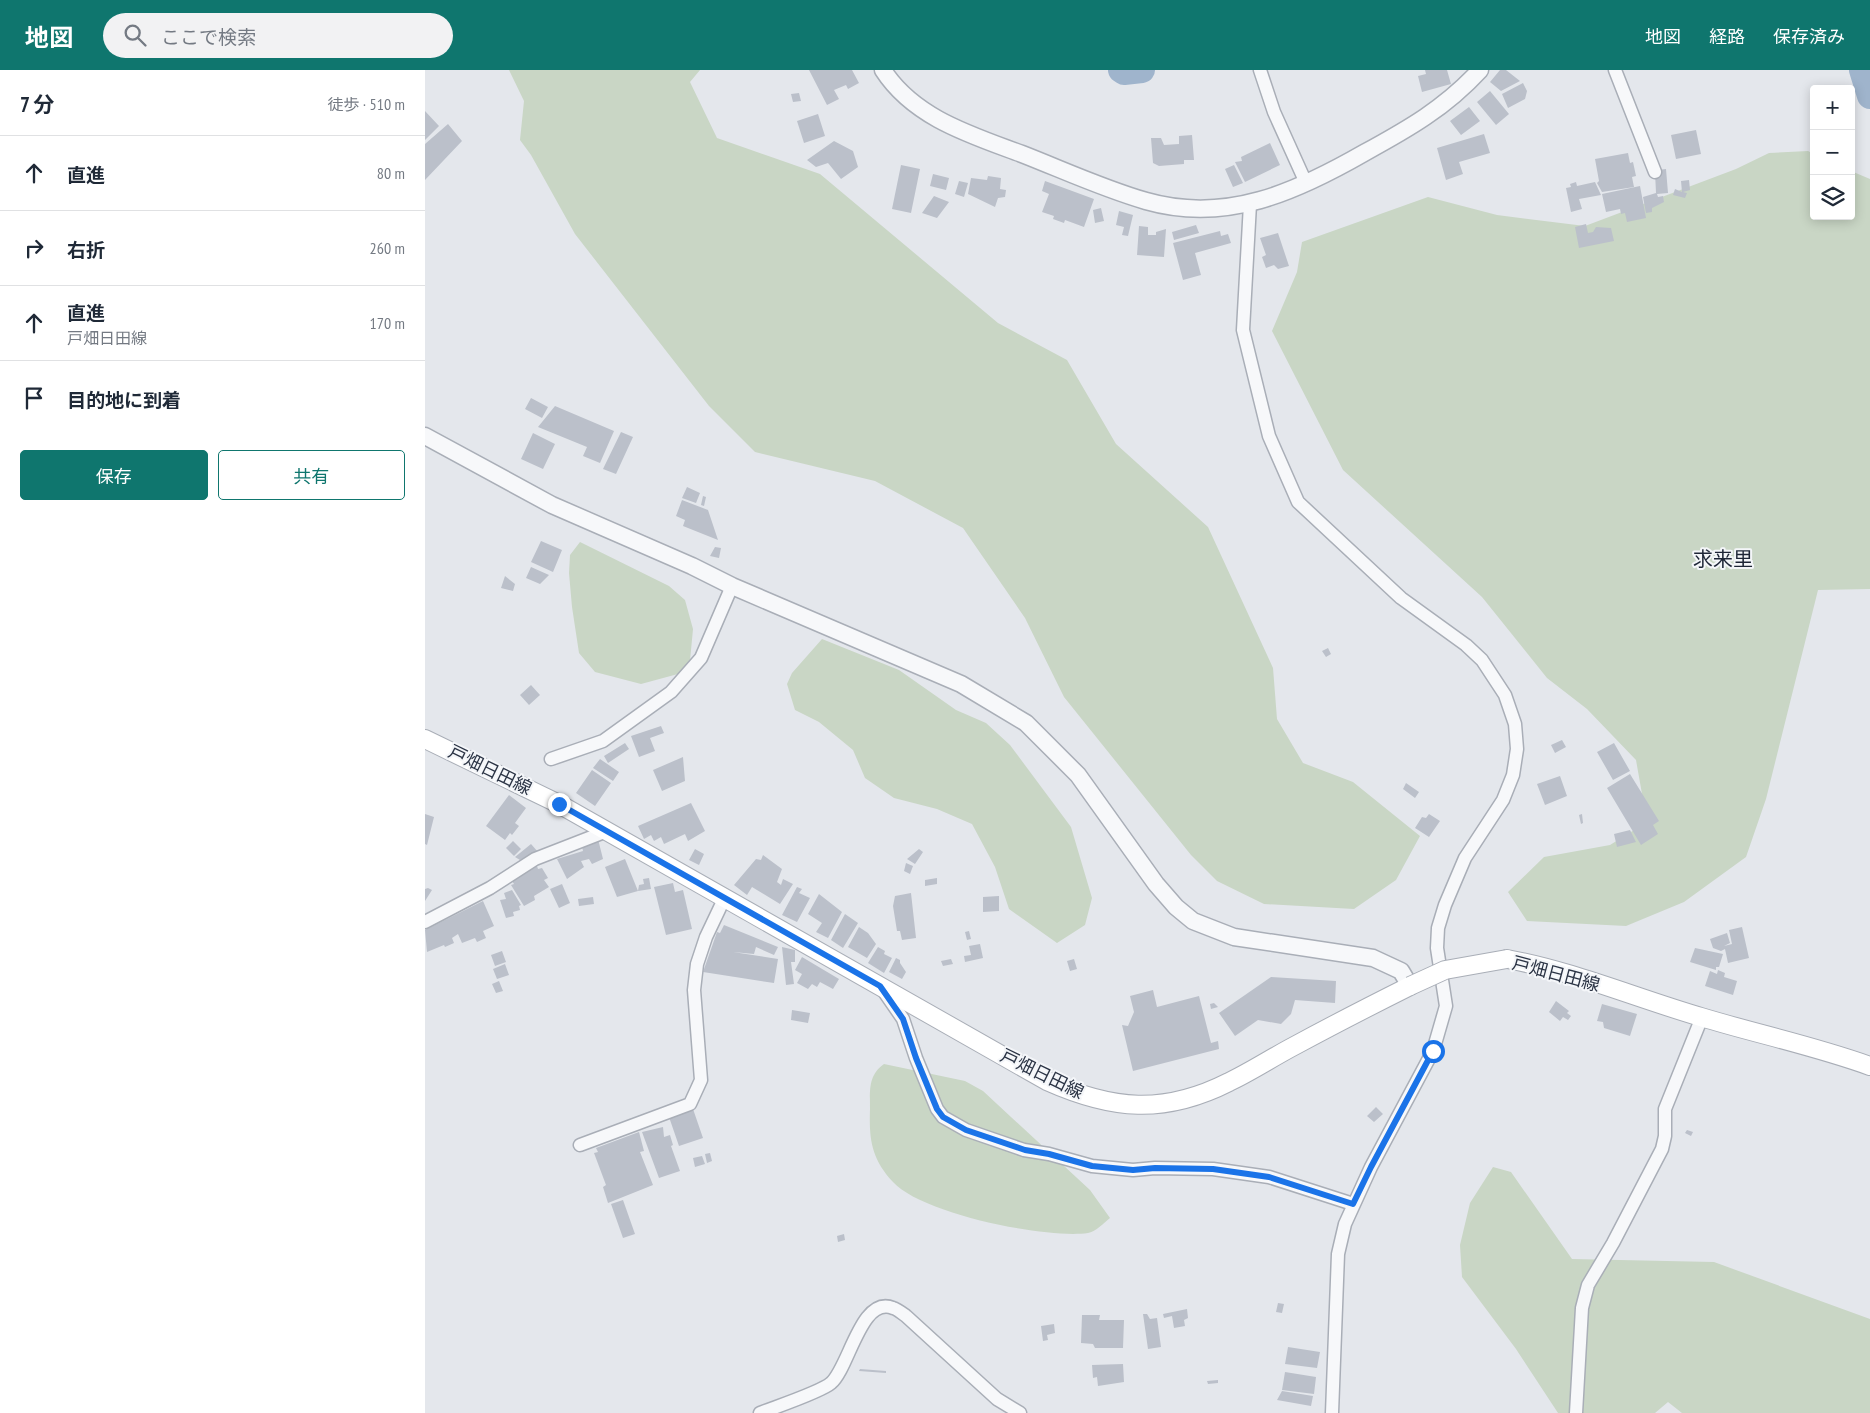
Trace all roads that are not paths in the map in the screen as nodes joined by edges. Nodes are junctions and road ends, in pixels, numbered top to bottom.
1 (883, 70) edge
2 (1260, 70) edge
3 (1480, 70) edge
4 (1615, 70) edge
5 (1655, 172) dead end
6 (1306, 183) junction
7 (1250, 204) junction
8 (425, 436) edge
9 (732, 586) junction
10 (425, 739) edge
11 (551, 759) dead end
12 (607, 831) junction
13 (725, 897) junction
14 (425, 922) edge
15 (880, 986) junction
16 (1410, 986) junction
17 (1702, 1017) junction
18 (1870, 1066) edge
19 (580, 1145) dead end
20 (1353, 1204) junction
21 (760, 1413) edge
22 (1020, 1413) edge
23 (1332, 1413) edge
24 (1576, 1413) edge

1 - 7 street
2 - 6 street
3 - 6 street
4 - 5 street
6 - 7 street
7 - 20 street
8 - 9 street
9 - 11 street
9 - 16 street
10 - 12 main road, 戸畑日田線
12 - 13 main road, 戸畑日田線
12 - 14 street
13 - 15 main road, 戸畑日田線
13 - 19 street
15 - 16 main road, 戸畑日田線
15 - 20 street
16 - 17 main road, 戸畑日田線, bridge
17 - 18 main road, 戸畑日田線
17 - 24 street
20 - 23 street
21 - 22 street

